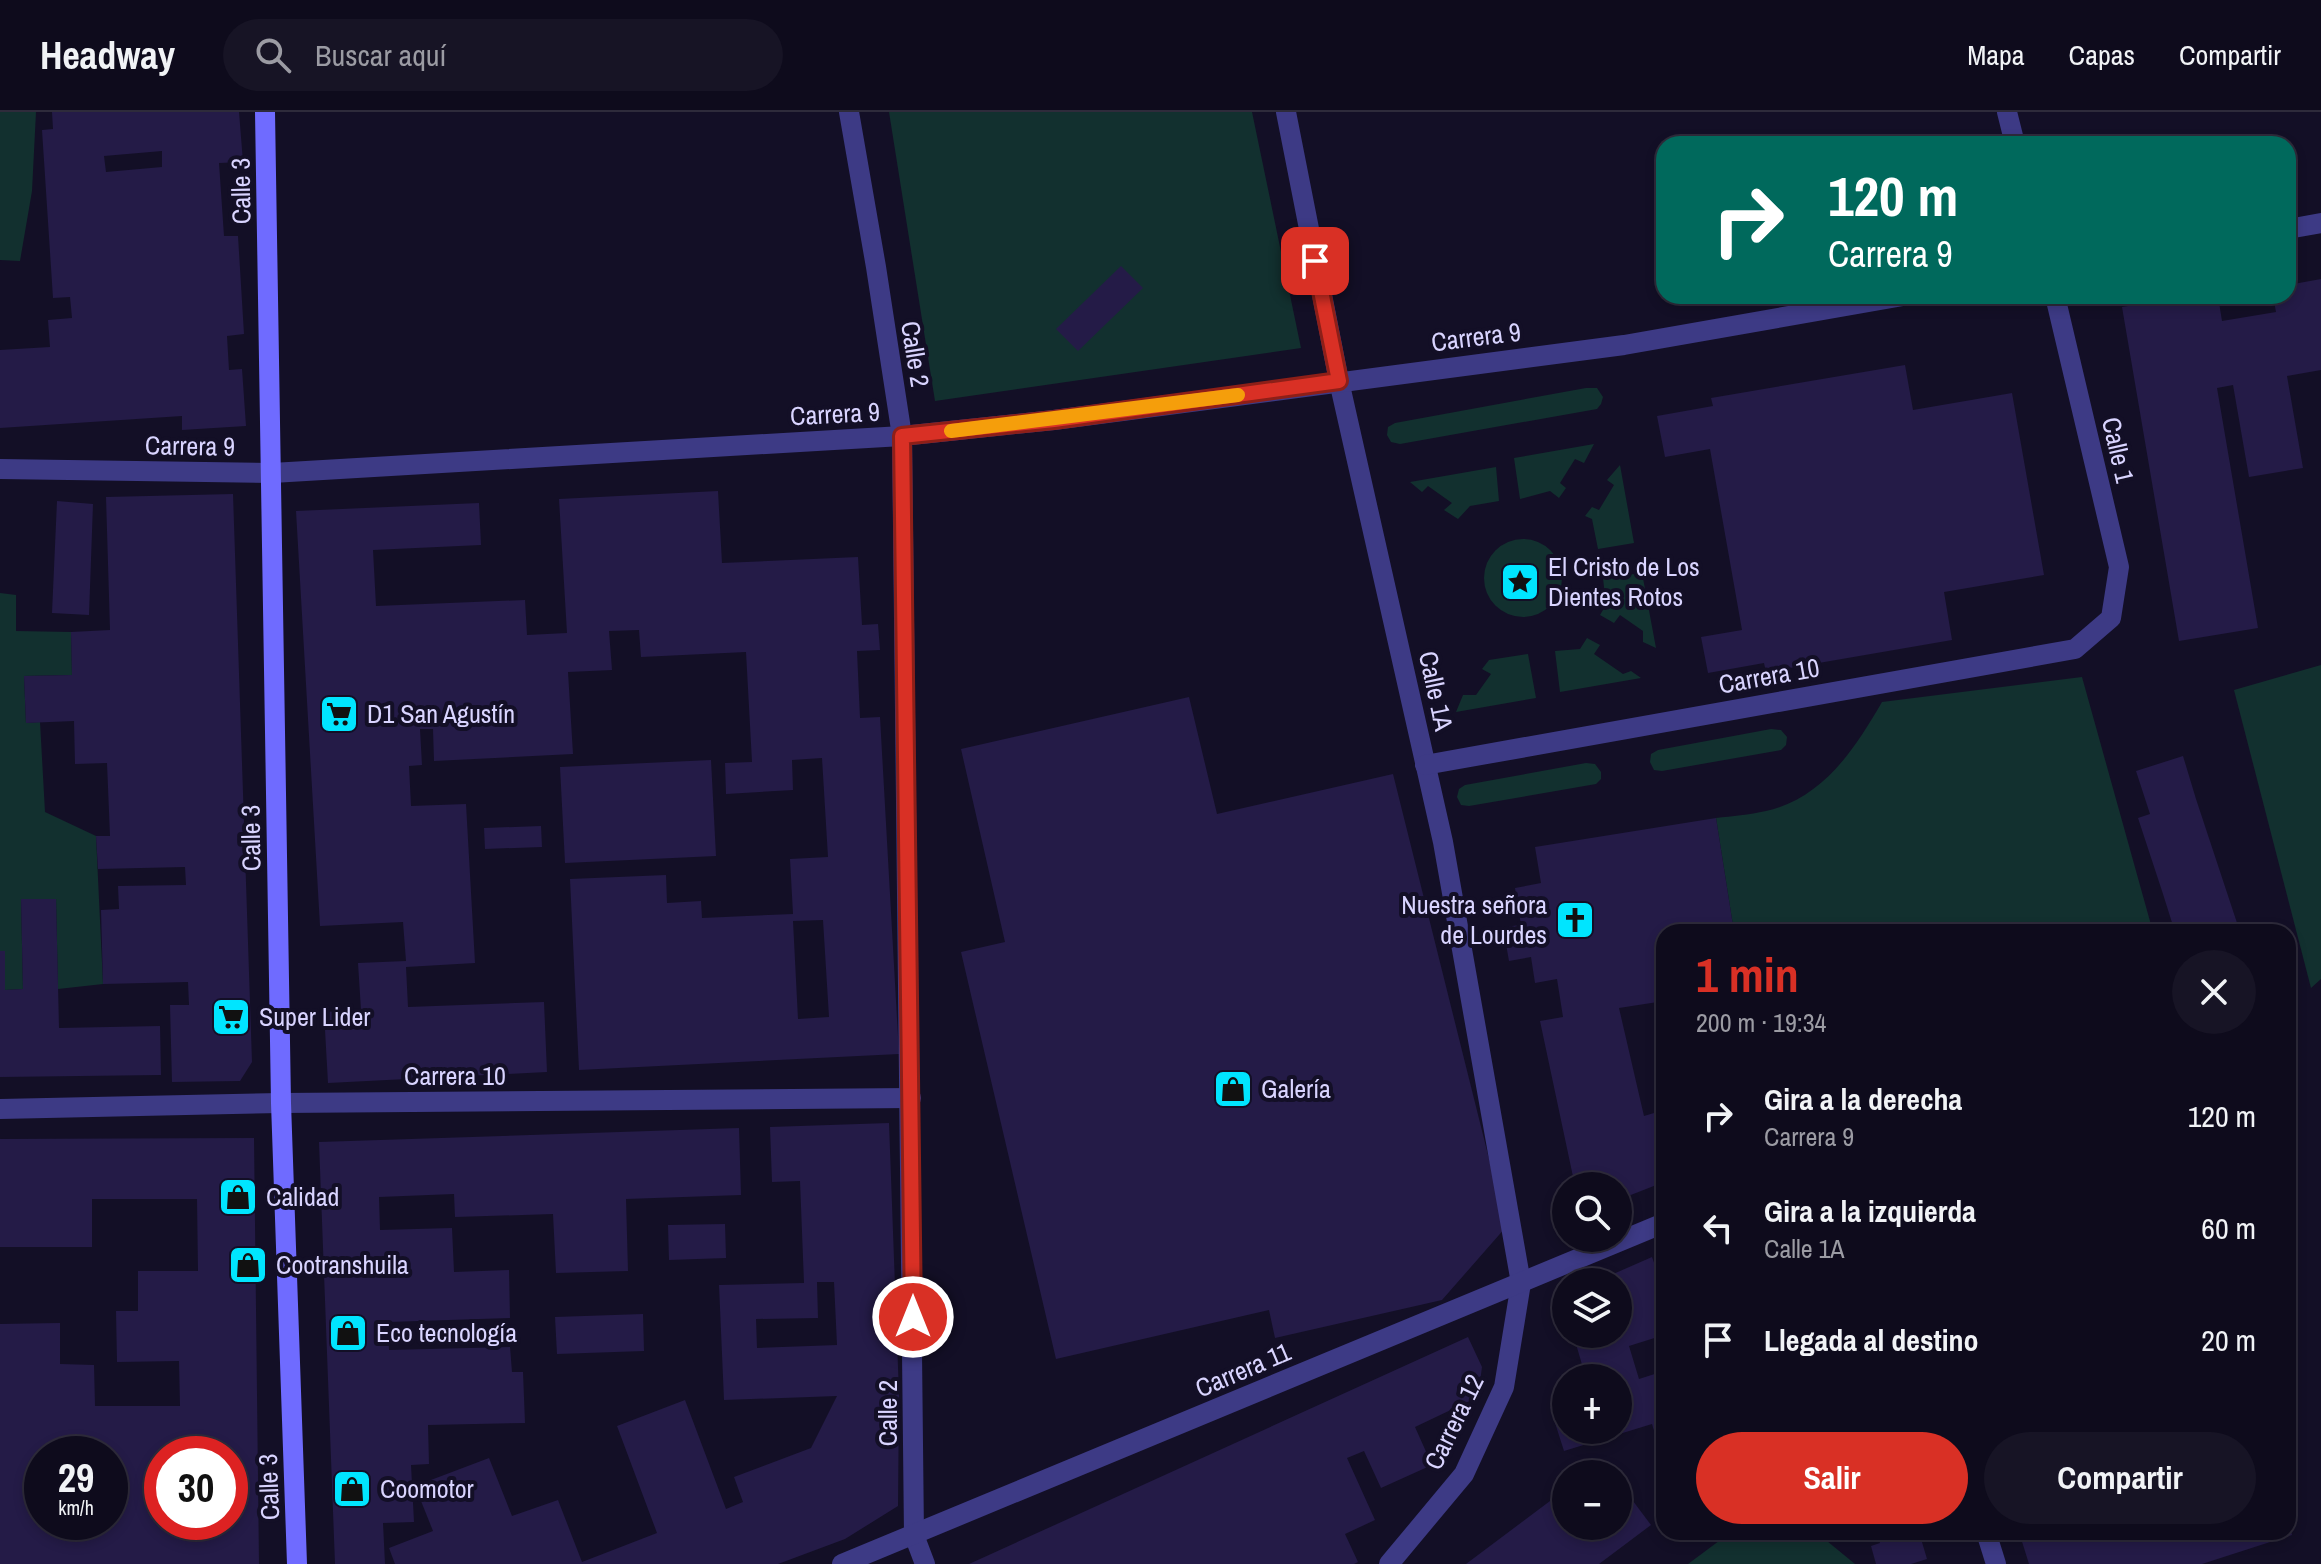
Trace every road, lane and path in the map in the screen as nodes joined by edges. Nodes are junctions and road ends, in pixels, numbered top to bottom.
1 (265, 112) edge
2 (849, 112) edge
3 (1286, 112) edge
4 (2007, 112) edge
5 (2013, 136) edge
6 (2321, 223) edge
7 (2296, 228) edge
8 (1857, 304) edge
9 (2057, 304) edge
10 (1339, 381) junction
11 (902, 436) junction
12 (0, 469) edge
13 (272, 473) junction
14 (2111, 618) joint
15 (1425, 765) junction
16 (911, 1098) junction
17 (281, 1103) junction
18 (0, 1109) edge
19 (1656, 1226) edge
20 (1521, 1283) junction
21 (914, 1535) junction
22 (1988, 1540) edge
23 (297, 1564) edge
24 (842, 1564) edge
25 (925, 1564) edge
26 (1389, 1564) edge
27 (1996, 1564) edge

1 - 13 main road, Calle 3
2 - 11 street, Calle 2
3 - 10 street, Calle 1A
4 - 5 street
6 - 7 street
8 - 10 street, Carrera 9
9 - 14 street, Calle 1
10 - 11 street, Carrera 9
10 - 15 street, Calle 1A
11 - 13 street, Carrera 9
11 - 16 street, Calle 2
12 - 13 street, Carrera 9
13 - 17 main road, Calle 3
14 - 15 street, Carrera 10
15 - 20 street, Calle 1A
16 - 17 street, Carrera 10
16 - 21 street, Calle 2
17 - 18 street, Carrera 10
17 - 23 main road, Calle 3
19 - 20 street, Carrera 11
20 - 21 street, Carrera 11
20 - 26 street, Carrera 12
21 - 24 street, Carrera 11
21 - 25 street, Calle 2
22 - 27 street

